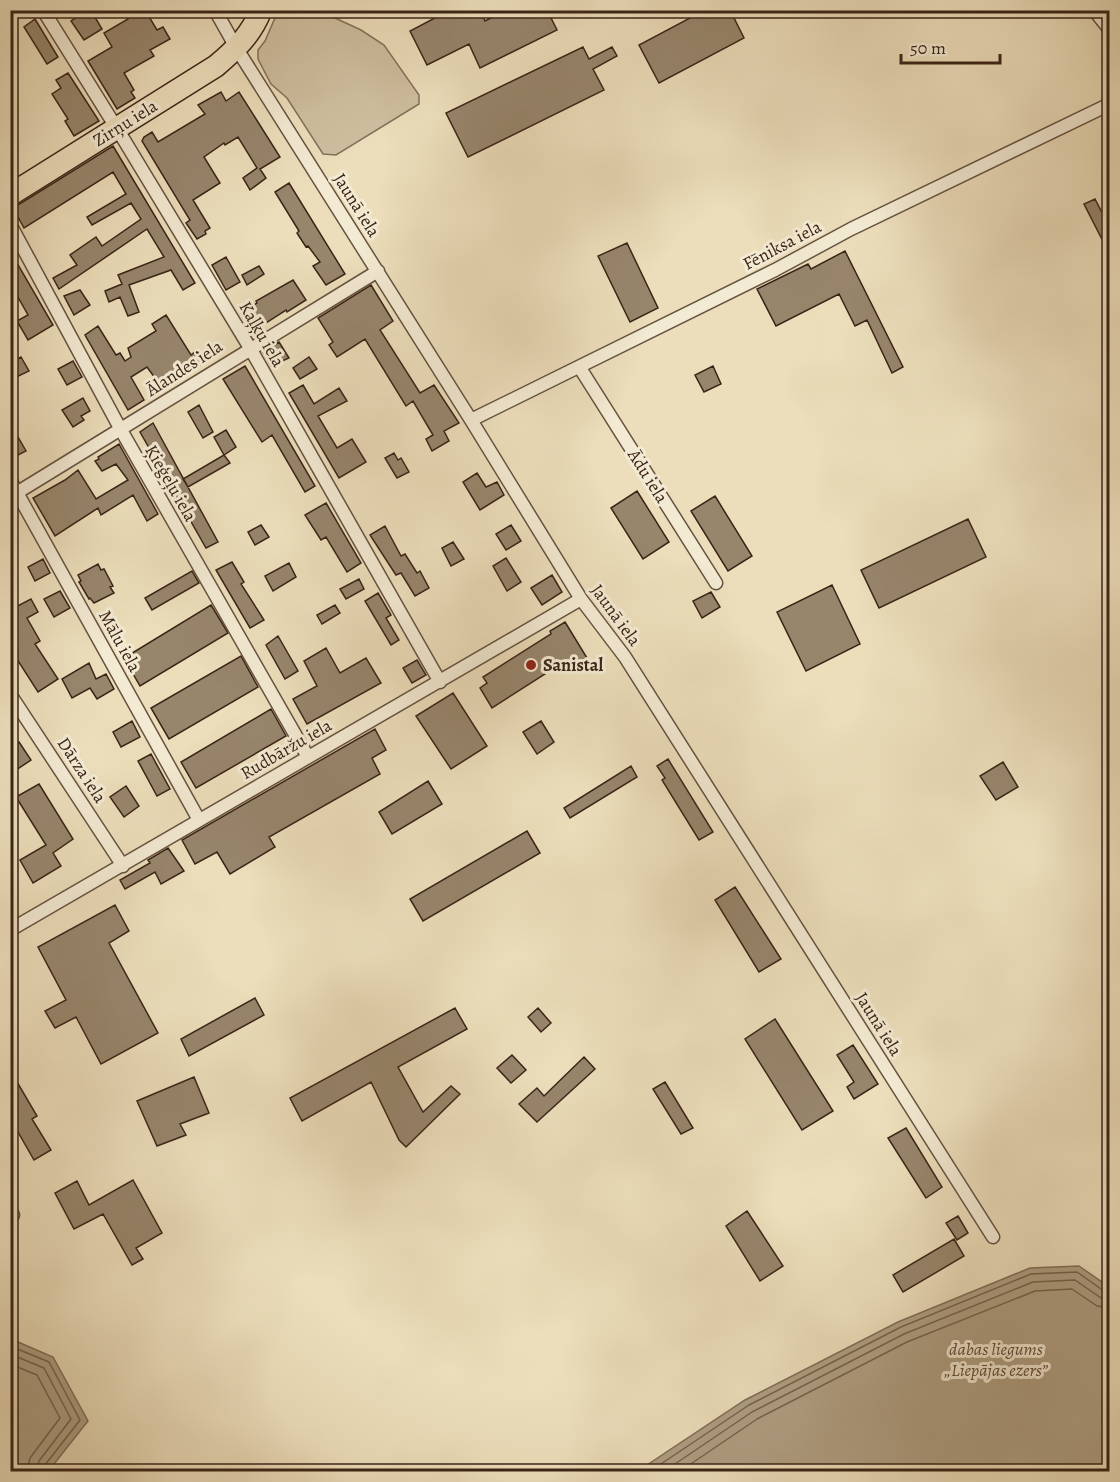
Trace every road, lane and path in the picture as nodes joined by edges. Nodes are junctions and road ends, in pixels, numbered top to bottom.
1 (43, 10) edge
2 (215, 10) edge
3 (261, 10) edge
4 (1094, 10) edge
5 (1110, 30) edge
6 (237, 49) junction
7 (1110, 104) edge
8 (117, 129) junction
9 (10, 195) edge
10 (10, 224) edge
11 (378, 271) junction
12 (250, 348) junction
13 (580, 368) junction
14 (471, 420) junction
15 (121, 430) junction
16 (10, 480) edge
17 (14, 495) edge
18 (716, 584) dead end
19 (581, 599) junction
20 (440, 682) junction
21 (10, 694) edge
22 (308, 757) junction
23 (199, 820) junction
24 (123, 866) junction
25 (10, 930) edge
26 (993, 1237) dead end

1 - 8 street, Kaļķu iela
2 - 6 street, Jaunā iela
3 - 6 highway
4 - 5 street
6 - 8 highway, Zirņu iela
6 - 11 street, Jaunā iela
7 - 13 street, Fēniksa iela
8 - 9 highway, Zirņu iela
8 - 12 street, Kaļķu iela
10 - 15 street, Ķieģeļu iela
11 - 12 street, Ālandes iela
11 - 14 street, Jaunā iela
12 - 15 street, Ālandes iela
12 - 20 street, Kaļķu iela
13 - 14 street, Fēniksa iela
13 - 18 street, Ādu iela
14 - 19 street, Jaunā iela
15 - 17 street, Ālandes iela
15 - 22 street, Ķieģeļu iela
16 - 17 street, Mālu iela
17 - 23 street, Mālu iela
19 - 20 street, Rudbāržu iela
19 - 26 street, Jaunā iela
20 - 22 street, Rudbāržu iela
21 - 24 street, Dārza iela
22 - 23 street, Rudbāržu iela
23 - 24 street, Rudbāržu iela
24 - 25 street, Rudbāržu iela

